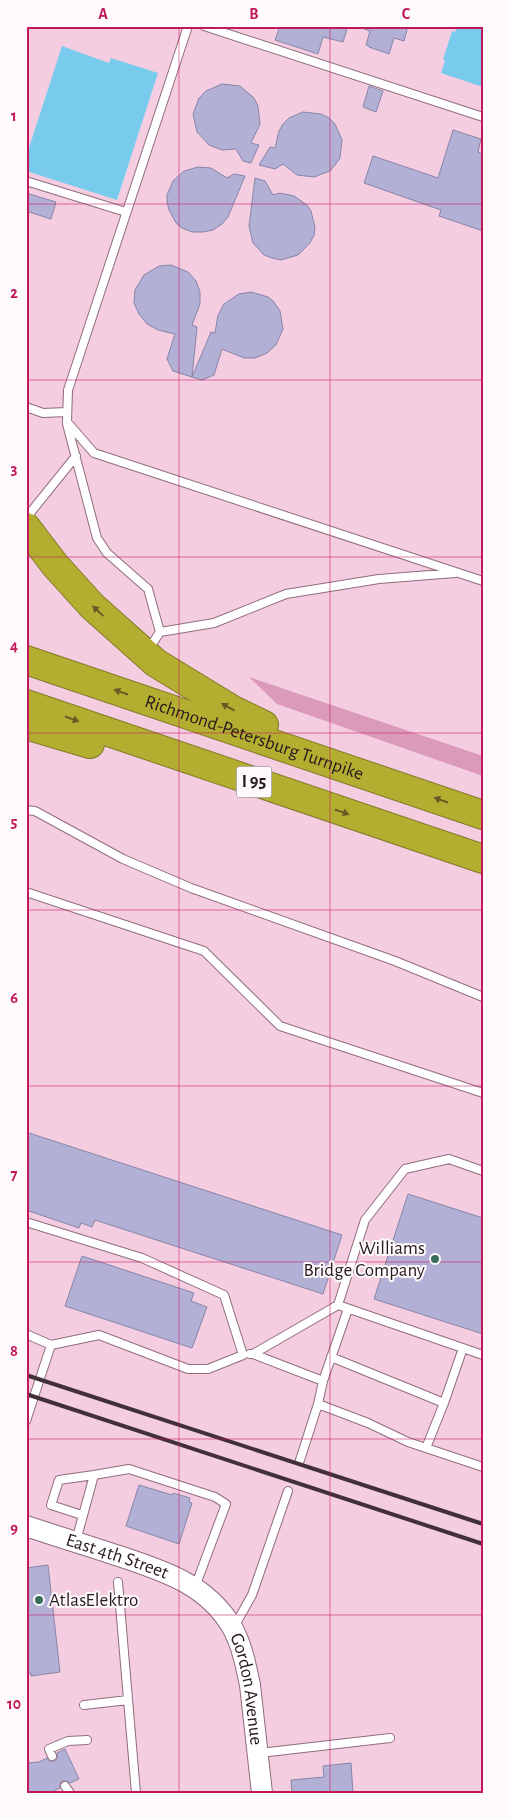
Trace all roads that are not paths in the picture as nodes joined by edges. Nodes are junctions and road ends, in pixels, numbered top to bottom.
1 (188, 26) edge
2 (204, 26) edge
3 (483, 116) edge
4 (26, 181) edge
5 (126, 212) junction
6 (26, 407) edge
7 (67, 412) junction
8 (67, 422) junction
9 (76, 456) junction
10 (26, 518) edge
11 (26, 527) edge
12 (459, 573) junction
13 (483, 581) edge
14 (153, 643) junction
15 (26, 660) edge
16 (26, 704) edge
17 (26, 725) edge
18 (400, 786) junction
19 (313, 802) junction
20 (26, 810) edge
21 (483, 814) edge
22 (483, 859) edge
23 (26, 892) edge
24 (483, 997) edge
25 (483, 1093) edge
26 (483, 1171) edge
27 (26, 1222) edge
28 (338, 1305) junction
29 (348, 1309) junction
30 (26, 1334) edge
31 (51, 1345) junction
32 (463, 1348) junction
33 (243, 1354) junction
34 (253, 1354) junction
35 (483, 1355) edge
36 (331, 1356) junction
37 (323, 1381) junction
38 (444, 1403) junction
39 (318, 1404) junction
40 (26, 1421) edge
41 (426, 1448) junction
42 (300, 1460) dead end
43 (483, 1467) edge
44 (94, 1475) junction
45 (288, 1491) dead end
46 (82, 1515) junction
47 (26, 1526) edge
48 (76, 1542) junction
49 (118, 1582) dead end
50 (200, 1591) junction
51 (233, 1629) junction
52 (128, 1700) junction
53 (84, 1704) dead end
54 (390, 1738) dead end
55 (87, 1740) dead end
56 (258, 1754) junction
57 (52, 1756) dead end
58 (136, 1793) edge
59 (262, 1793) edge

1 - 5 lane
2 - 3 lane
4 - 5 lane
5 - 7 lane
6 - 7 lane
7 - 8 lane
8 - 9 lane
8 - 12 lane
9 - 10 lane
9 - 14 lane
14 -> 11 highway
12 - 13 lane
12 - 14 lane
18 -> 14 highway
18 -> 15 highway, Richmond-Petersburg Turnpike / I 95
16 -> 19 highway, I 95
17 - 19 highway
21 -> 18 highway, Richmond-Petersburg Turnpike / I 95
19 -> 22 highway, I 95
20 - 24 lane
23 - 25 lane
26 - 28 lane
27 - 33 lane
28 - 29 lane
28 - 34 lane
29 - 32 lane
29 - 36 lane
30 - 31 lane
31 - 33 lane
31 - 40 lane
32 - 35 lane
32 - 38 lane
33 - 34 lane
34 - 37 lane
36 - 37 lane
36 - 38 lane
37 - 39 lane
38 - 41 lane
39 - 41 lane
39 - 42 lane
41 - 43 lane
44 - 46 lane
44 - 46 lane
44 - 50 lane
45 - 51 lane
46 - 48 lane
47 - 48 street, East 4th Street
48 - 50 street, East 4th Street
49 - 52 lane
50 - 51 street, Gordon Avenue
51 - 56 street, Gordon Avenue
52 - 53 lane
52 - 58 lane
54 - 56 lane
55 - 57 lane
56 - 59 street, Gordon Avenue

